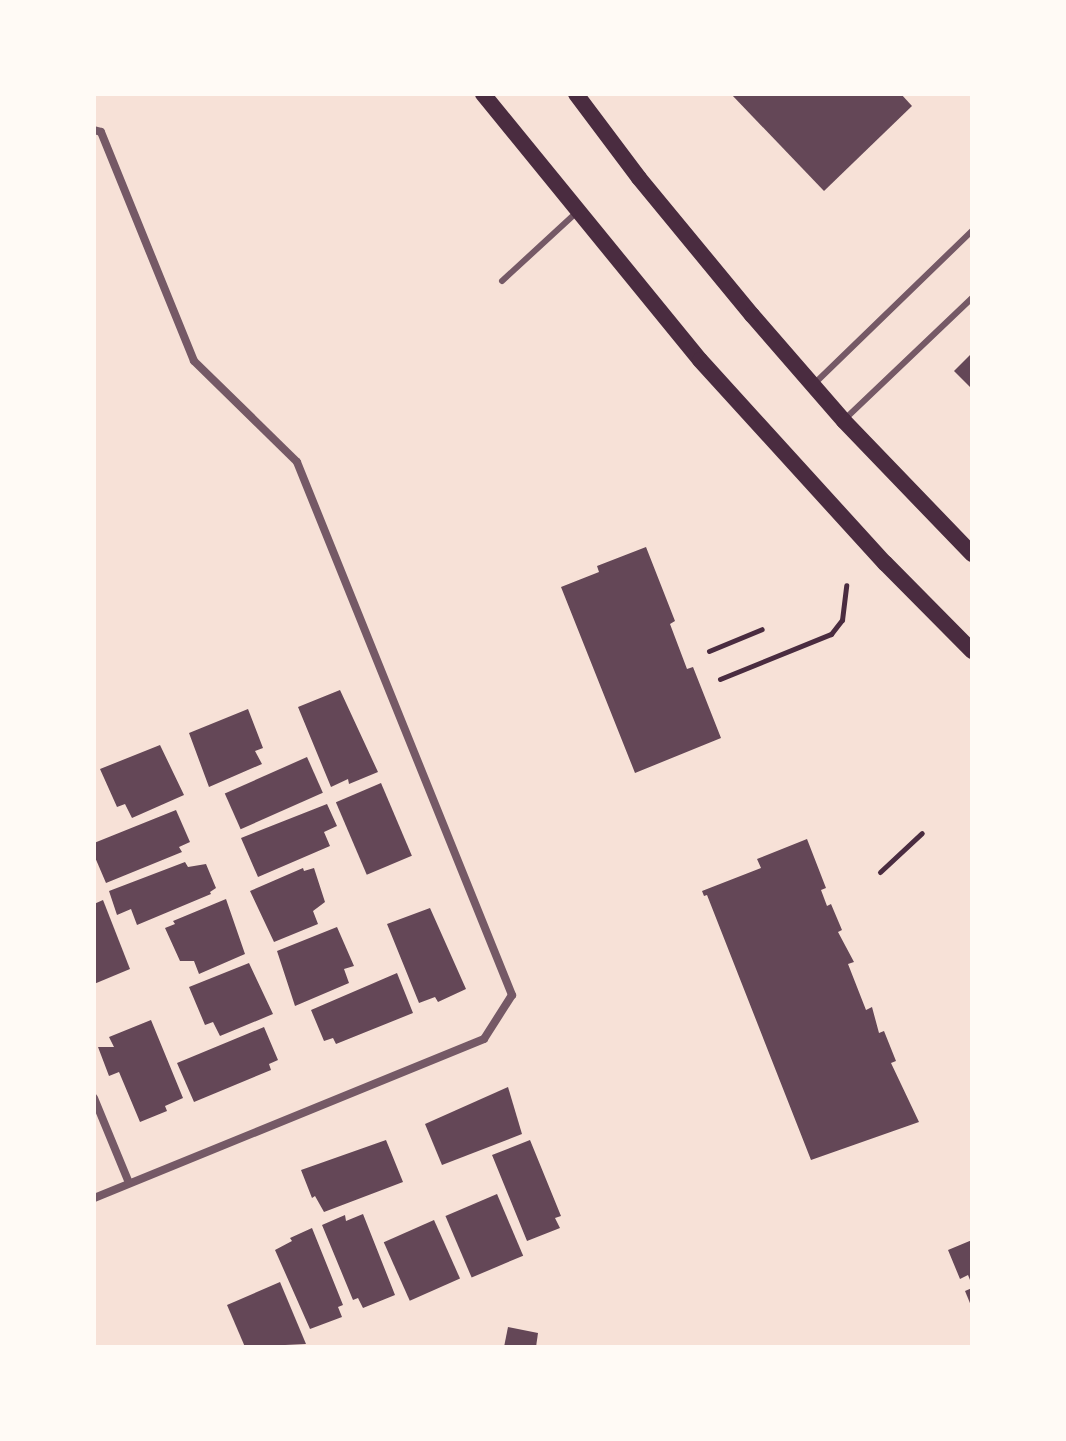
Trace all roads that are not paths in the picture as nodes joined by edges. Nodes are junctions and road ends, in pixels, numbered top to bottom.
1 (483, 94) edge
2 (576, 94) edge
3 (94, 130) edge
4 (578, 211) junction
5 (972, 231) edge
6 (502, 281) dead end
7 (972, 298) edge
8 (813, 385) junction
9 (844, 421) junction
10 (972, 554) edge
11 (972, 651) edge
12 (94, 1098) edge
13 (129, 1183) junction
14 (94, 1198) edge

1 - 4 main road
2 - 8 main road
3 - 13 street
4 - 6 lane
4 - 11 main road
5 - 8 lane
7 - 9 lane
8 - 9 main road
9 - 10 main road
12 - 13 street
13 - 14 street

